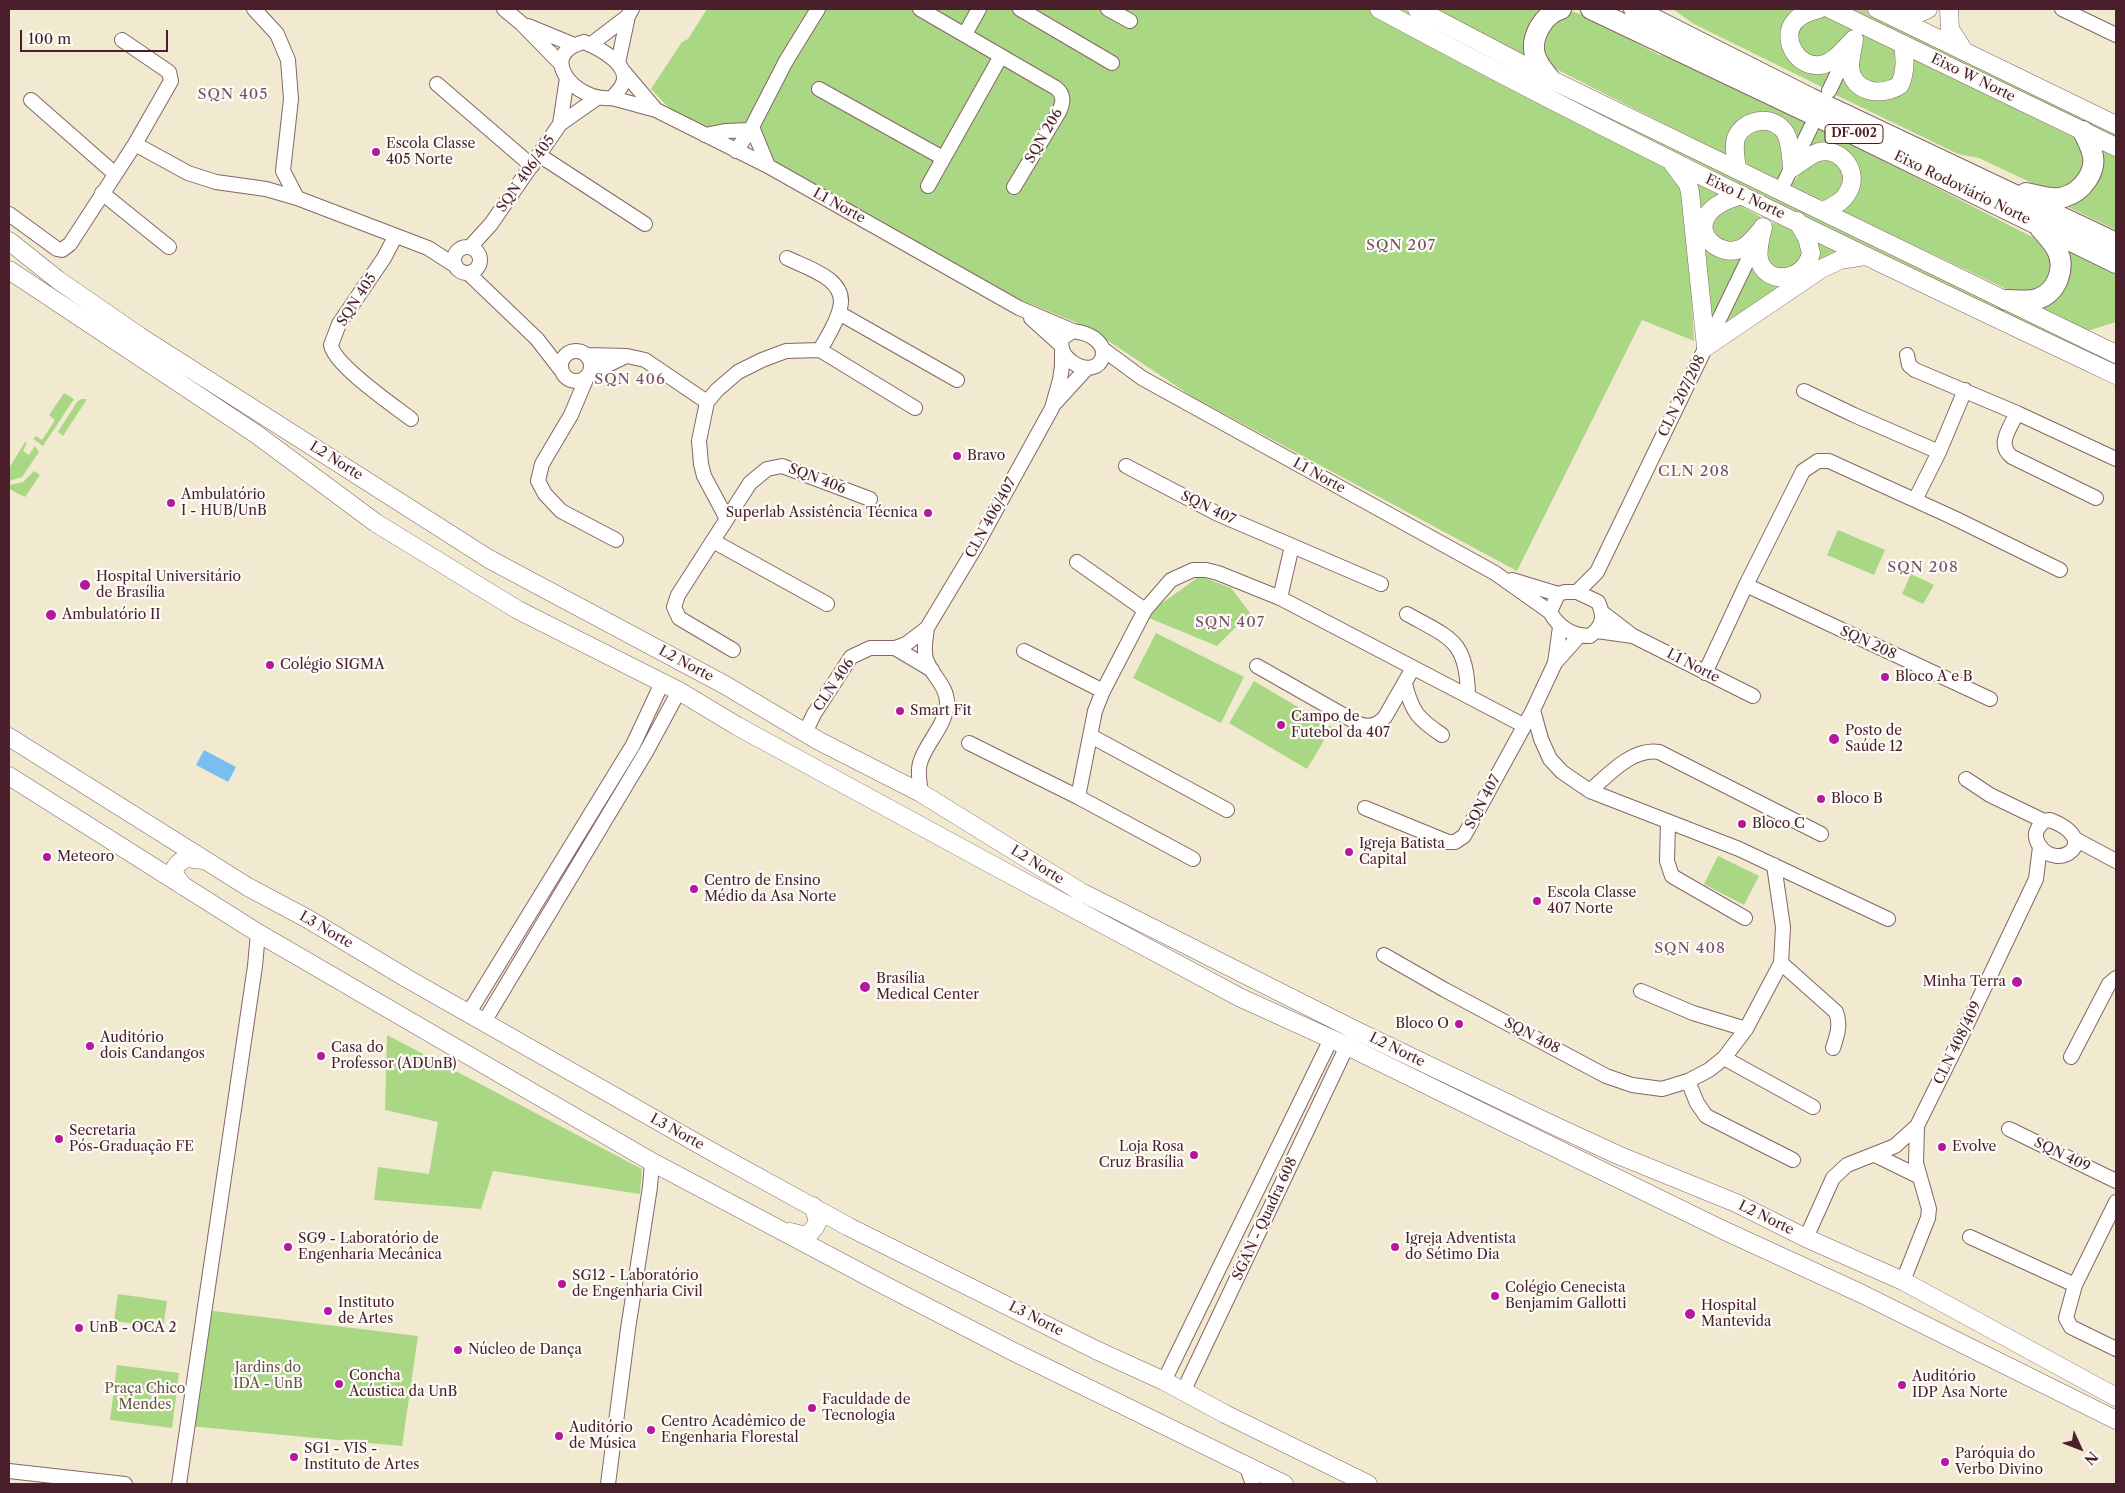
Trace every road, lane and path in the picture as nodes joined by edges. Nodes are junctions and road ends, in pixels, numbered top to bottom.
1 (254, 9) edge
2 (504, 9) edge
3 (818, 9) edge
4 (920, 9) edge
5 (979, 9) edge
6 (1020, 9) edge
7 (1108, 9) edge
8 (1379, 9) edge
9 (1417, 9) edge
10 (1560, 9) edge
11 (1584, 9) edge
12 (1591, 9) edge
13 (1634, 9) edge
14 (1819, 9) edge
15 (1830, 9) edge
16 (1877, 9) edge
17 (1928, 9) edge
18 (1949, 9) edge
19 (2062, 9) edge
20 (630, 12) edge
21 (1896, 18) junction
22 (1130, 21) dead end
23 (521, 23) junction
24 (965, 34) junction
25 (2116, 35) edge
26 (1854, 39) junction
27 (122, 40) dead end
28 (590, 44) junction
29 (1903, 44) junction
30 (574, 45) junction
31 (1964, 52) junction
32 (1001, 56) junction
33 (1112, 63) dead end
34 (561, 64) junction
35 (621, 68) junction
36 (567, 78) junction
37 (1550, 79) junction
38 (437, 84) dead end
39 (819, 89) dead end
40 (1829, 91) dead end
41 (597, 98) junction
42 (612, 98) junction
43 (31, 100) dead end
44 (656, 110) junction
45 (560, 124) junction
46 (2116, 125) edge
47 (1811, 127) dead end
48 (751, 128) junction
49 (2083, 131) junction
50 (705, 135) junction
51 (135, 144) junction
52 (2116, 147) edge
53 (736, 151) junction
54 (943, 158) junction
55 (536, 161) junction
56 (1672, 162) junction
57 (768, 166) junction
58 (1737, 169) junction
59 (283, 172) junction
60 (114, 173) junction
61 (1788, 176) junction
62 (928, 186) dead end
63 (1014, 187) dead end
64 (2002, 189) junction
65 (266, 190) junction
66 (102, 193) junction
67 (1742, 195) junction
68 (297, 198) junction
69 (1824, 211) junction
70 (9, 214) edge
71 (1797, 221) junction
72 (645, 224) dead end
73 (1765, 224) junction
74 (2037, 225) junction
75 (395, 237) junction
76 (9, 241) edge
77 (2116, 243) edge
78 (169, 247) dead end
79 (1865, 256) junction
80 (787, 258) dead end
81 (468, 259) junction
82 (2116, 263) edge
83 (9, 270) edge
84 (2006, 300) junction
85 (1019, 308) junction
86 (839, 313) junction
87 (1073, 331) junction
88 (537, 339) junction
89 (1706, 347) junction
90 (1061, 348) junction
91 (820, 350) junction
92 (1104, 350) junction
93 (568, 353) junction
94 (2116, 354) edge
95 (587, 355) junction
96 (1908, 355) dead end
97 (627, 356) junction
98 (1093, 366) junction
99 (565, 375) junction
100 (588, 375) junction
101 (2116, 376) edge
102 (1142, 378) junction
103 (957, 380) dead end
104 (1965, 390) junction
105 (1804, 391) dead end
106 (707, 402) junction
107 (915, 408) dead end
108 (1052, 408) junction
109 (2017, 413) junction
110 (571, 415) junction
111 (411, 419) dead end
112 (1939, 452) junction
113 (2116, 460) edge
114 (1126, 466) dead end
115 (2096, 498) dead end
116 (870, 499) dead end
117 (1915, 500) junction
118 (727, 518) junction
119 (460, 540) junction
120 (616, 540) dead end
121 (713, 541) junction
122 (1292, 546) junction
123 (489, 559) junction
124 (1077, 562) dead end
125 (445, 566) junction
126 (2060, 570) dead end
127 (1597, 572) junction
128 (1495, 573) junction
129 (475, 584) junction
130 (1381, 584) dead end
131 (1746, 585) junction
132 (1577, 592) junction
133 (1558, 594) junction
134 (1280, 598) junction
135 (827, 604) dead end
136 (1601, 608) junction
137 (1145, 610) junction
138 (1550, 612) junction
139 (1407, 614) dead end
140 (1560, 627) junction
141 (927, 628) junction
142 (1597, 631) junction
143 (1579, 636) junction
144 (1633, 636) junction
145 (895, 648) junction
146 (733, 650) dead end
147 (1024, 651) dead end
148 (1555, 663) junction
149 (1257, 666) dead end
150 (1413, 668) junction
151 (932, 670) junction
152 (1705, 673) junction
153 (662, 683) junction
154 (1405, 684) junction
155 (678, 691) junction
156 (1103, 691) junction
157 (1468, 695) junction
158 (1753, 696) dead end
159 (750, 699) junction
160 (1990, 699) dead end
161 (1532, 710) junction
162 (1523, 725) junction
163 (737, 726) junction
164 (805, 733) junction
165 (1442, 735) dead end
166 (1091, 736) junction
167 (9, 737) edge
168 (969, 743) dead end
169 (9, 776) edge
170 (1966, 780) dead end
171 (1590, 791) junction
172 (921, 794) junction
173 (1078, 797) junction
174 (2000, 800) junction
175 (1365, 808) dead end
176 (1227, 810) dead end
177 (955, 814) junction
178 (2044, 821) junction
179 (1668, 822) junction
180 (2035, 833) junction
181 (1821, 834) dead end
182 (943, 838) junction
183 (2074, 844) junction
184 (2040, 848) junction
185 (2056, 856) junction
186 (1193, 859) dead end
187 (203, 860) junction
188 (2116, 862) edge
189 (1774, 865) junction
190 (2036, 878) junction
191 (183, 886) junction
192 (1744, 918) dead end
193 (1888, 919) dead end
194 (258, 933) junction
195 (1384, 955) dead end
196 (1781, 963) junction
197 (2116, 978) edge
198 (1641, 991) dead end
199 (468, 1014) junction
200 (484, 1022) junction
201 (1746, 1029) junction
202 (1339, 1043) junction
203 (1833, 1048) dead end
204 (2071, 1057) dead end
205 (1724, 1058) junction
206 (1688, 1081) junction
207 (1813, 1107) dead end
208 (1917, 1126) junction
209 (2009, 1129) dead end
210 (1875, 1154) junction
211 (1793, 1160) dead end
212 (652, 1162) junction
213 (1920, 1177) junction
214 (2116, 1181) edge
215 (1736, 1203) junction
216 (813, 1206) junction
217 (2115, 1209) edge
218 (775, 1226) junction
219 (849, 1227) junction
220 (1723, 1230) junction
221 (1970, 1237) dead end
222 (1806, 1238) junction
223 (831, 1257) junction
224 (1904, 1281) junction
225 (2075, 1285) junction
226 (1958, 1309) junction
227 (1947, 1336) junction
228 (2116, 1349) edge
229 (1164, 1381) junction
230 (1183, 1392) junction
231 (2116, 1397) edge
232 (2116, 1420) edge
233 (9, 1471) edge
234 (1250, 1476) edge
235 (125, 1484) edge
236 (179, 1484) edge
237 (608, 1484) edge
238 (1280, 1484) edge
239 (1368, 1484) edge

1 - 59 street
2 - 23 street
3 - 48 street
4 - 24 street, SQN 206
5 - 24 street
6 - 33 street
7 - 22 street
8 - 56 main road, Eixo L Norte
9 - 37 main road, Eixo L Norte
10 - 37 highway
11 - 12 highway
12 - 74 highway, Eixo Rodoviário Norte / DF-002
13 - 64 highway, Eixo Rodoviário Norte / DF-002
14 - 26 main road
15 - 29 main road, Eixo W Norte
16 - 21 main road, Eixo W Norte
17 - 21 main road
18 - 31 main road
19 - 25 street
20 - 28 street
20 - 35 street
21 - 31 main road, Eixo W Norte
23 - 30 street
23 - 34 street
24 - 32 street, SQN 206
26 - 29 main road
26 - 40 street
27 - 51 street
28 - 30 street
28 - 35 street
29 - 49 main road, Eixo W Norte
30 - 34 street
31 - 46 main road, Eixo W Norte
32 - 54 street
32 - 63 street, SQN 206
34 - 36 street
35 - 42 street
35 - 44 street, L1 Norte
36 - 41 street
36 - 45 street, SQN 406/405
37 - 58 main road, Eixo L Norte
38 - 55 street
39 - 54 street
41 - 42 street
41 - 45 street, SQN 406/405
42 - 44 street, L1 Norte
43 - 60 street
44 - 50 street, L1 Norte
45 - 55 street, SQN 406/405
47 - 61 street
48 - 50 street
48 - 53 street
48 - 57 street
49 - 52 main road, Eixo W Norte
49 - 64 highway
50 - 53 street, L1 Norte
51 - 60 street
51 - 65 street
53 - 57 street, L1 Norte
54 - 62 street
55 - 72 street
55 - 81 street, SQN 406/405
56 - 67 main road, Eixo L Norte
56 - 89 main road
57 - 85 street, L1 Norte
58 - 61 main road
58 - 69 main road, Eixo L Norte
59 - 65 street
59 - 68 street
60 - 66 street
61 - 69 main road
64 - 77 highway, Eixo Rodoviário Norte / DF-002
65 - 68 street
66 - 70 street
66 - 78 street
67 - 71 main road, Eixo L Norte
67 - 73 main road
68 - 75 street
69 - 84 main road, Eixo L Norte
71 - 73 main road
71 - 79 main road, Eixo L Norte
73 - 89 street, CLN 207/208
74 - 82 highway, Eixo Rodoviário Norte / DF-002
74 - 84 highway
75 - 81 street
75 - 111 street, SQN 405
76 - 119 main road, L2 Norte
79 - 89 main road
79 - 101 main road, Eixo L Norte
80 - 86 street
81 - 88 street
83 - 125 main road, L2 Norte
84 - 94 main road, Eixo L Norte
85 - 87 street, L1 Norte
85 - 90 street, L1 Norte
86 - 91 street
86 - 103 street
87 - 90 street
87 - 92 street
88 - 93 street
88 - 99 street
89 - 127 street, CLN 207/208
90 - 98 street
90 - 108 street, CLN 406/407
91 - 106 street
91 - 107 street
92 - 98 street
92 - 102 street, L1 Norte
93 - 95 street
93 - 99 street
95 - 97 street
95 - 100 street
96 - 104 street
97 - 100 street
97 - 106 street
98 - 102 street, L1 Norte
98 - 108 street, CLN 406/407
99 - 100 street
99 - 110 street
100 - 110 street
102 - 128 street, L1 Norte
104 - 109 street
104 - 112 street
105 - 112 street
106 - 118 street
108 - 141 street, CLN 406/407
109 - 113 street
109 - 115 street
110 - 120 street
112 - 117 street
114 - 122 street, SQN 407
116 - 118 street, SQN 406
117 - 126 street
117 - 131 street
118 - 121 street, SQN 406
119 - 123 main road, L2 Norte
119 - 125 main road
121 - 135 street
121 - 146 street, SQN 406
122 - 130 street, SQN 407
122 - 134 street
123 - 129 main road
123 - 159 main road, L2 Norte
124 - 137 street
125 - 129 main road, L2 Norte
127 - 132 street, CLN 207/208
127 - 136 street, CLN 207/208
128 - 133 street, L1 Norte
128 - 138 street, L1 Norte
129 - 153 main road, L2 Norte
131 - 152 street
131 - 160 street, SQN 208
132 - 133 street
132 - 136 street
133 - 138 street
134 - 137 street
134 - 150 street
136 - 142 street
136 - 144 street, L1 Norte
137 - 156 street
138 - 140 street
139 - 157 street
140 - 143 street
140 - 148 street
141 - 145 street, CLN 406
141 - 151 street
142 - 143 street
142 - 144 street, L1 Norte
143 - 148 street
144 - 152 street, L1 Norte
145 - 151 street
145 - 164 street, CLN 406
147 - 156 street
148 - 161 street, SQN 407
149 - 154 street
150 - 154 street
150 - 157 street
151 - 172 street
152 - 158 street, L1 Norte
153 - 155 main road, L2 Norte
153 - 199 street
154 - 165 street
155 - 163 main road, L2 Norte
155 - 200 street
156 - 166 street
157 - 162 street
159 - 163 main road
159 - 164 main road, L2 Norte
161 - 162 street, SQN 407
161 - 171 street
162 - 175 street, SQN 407
163 - 182 main road, L2 Norte
164 - 172 main road, L2 Norte
166 - 173 street
166 - 176 street
167 - 187 main road, L3 Norte
168 - 173 street
169 - 191 main road
170 - 174 street
171 - 179 street
171 - 181 street
172 - 177 main road, L2 Norte
173 - 186 street
174 - 178 street
174 - 180 street
177 - 182 main road
177 - 215 main road, L2 Norte
178 - 180 street
178 - 183 street
179 - 189 street
179 - 192 street
180 - 184 street
182 - 202 main road, L2 Norte
183 - 185 street
183 - 188 street
184 - 185 street
184 - 190 street, CLN 408/409
185 - 190 street, CLN 408/409
187 - 191 main road
187 - 199 main road, L3 Norte
189 - 193 street
189 - 196 street, SQN 408
190 - 208 street, CLN 408/409
191 - 194 main road
194 - 212 main road
194 - 236 street
195 - 206 street, SQN 408
196 - 201 street, SQN 408
196 - 203 street
197 - 204 street
198 - 201 street
199 - 200 main road, L3 Norte
200 - 216 main road, L3 Norte
201 - 205 street, SQN 408
202 - 220 main road, L2 Norte
202 - 229 street
202 - 230 street, SGAN - Quadra 608
205 - 206 street, SQN 408
205 - 207 street
206 - 211 street
208 - 210 street
208 - 213 street
209 - 214 street, SQN 409
210 - 213 street
210 - 222 street
212 - 218 main road
212 - 237 street
213 - 224 street
215 - 220 main road
215 - 222 main road, L2 Norte
216 - 218 main road
216 - 219 main road, L3 Norte
217 - 225 street
218 - 223 main road
219 - 223 main road
219 - 229 main road, L3 Norte
220 - 227 main road, L2 Norte
221 - 225 street
222 - 224 main road, L2 Norte
223 - 234 main road
224 - 226 main road, L2 Norte
225 - 228 street
226 - 227 main road
226 - 231 main road, L2 Norte
227 - 232 main road, L2 Norte
229 - 230 main road, L3 Norte
230 - 239 main road, L3 Norte
233 - 235 street
234 - 238 main road

